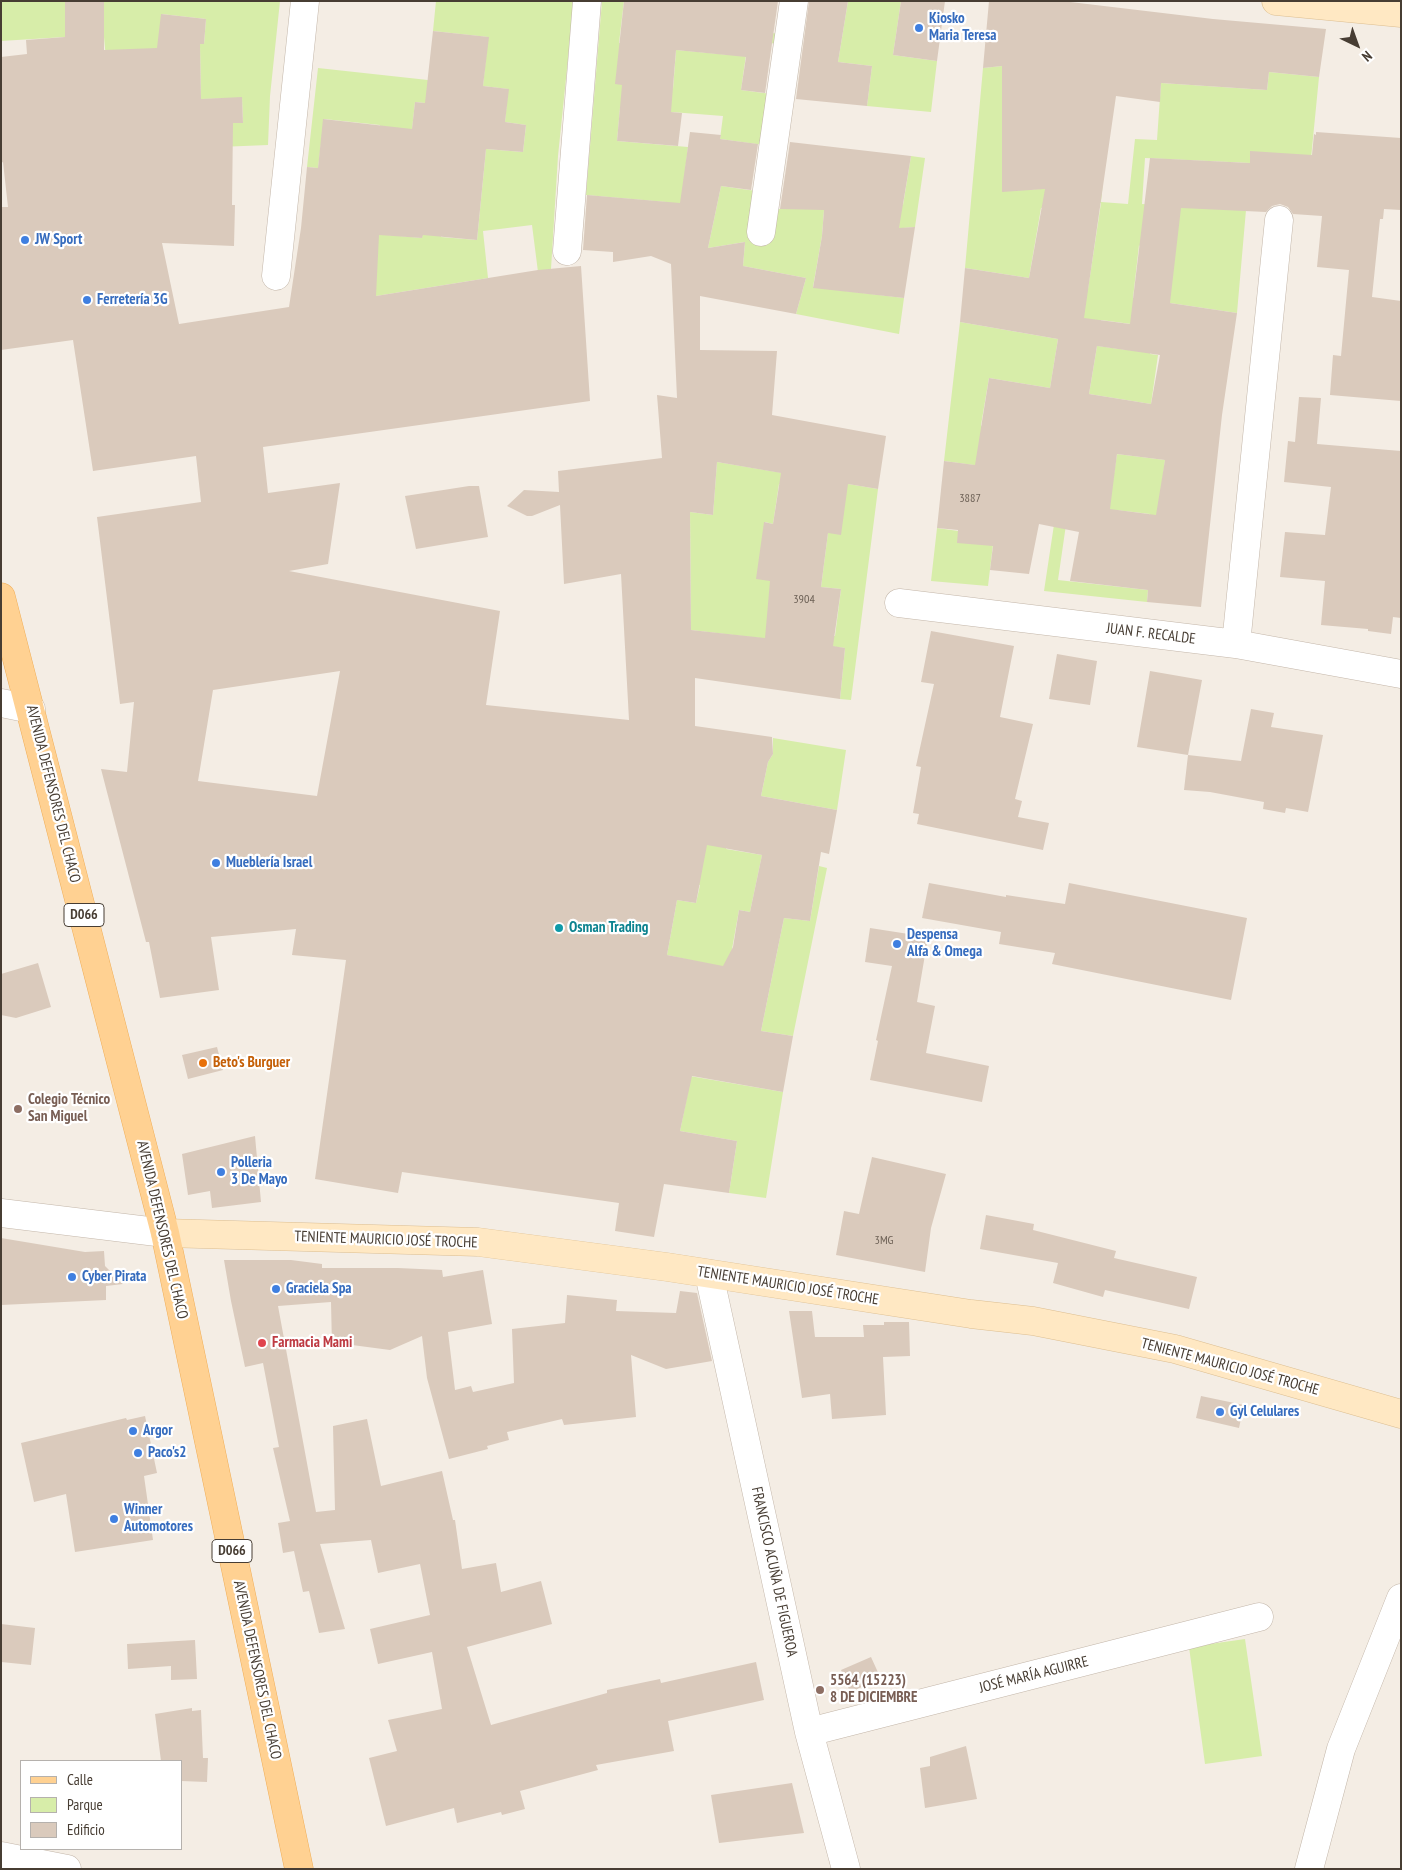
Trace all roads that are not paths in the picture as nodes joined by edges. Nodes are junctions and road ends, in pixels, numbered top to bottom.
1 (304, 1) edge
2 (587, 1) edge
3 (794, 1) edge
4 (1276, 1) edge
5 (1401, 13) edge
6 (1279, 220) dead end
7 (761, 232) dead end
8 (568, 251) dead end
9 (276, 276) dead end
10 (1, 597) edge
11 (899, 603) dead end
12 (1236, 644) junction
13 (1401, 674) edge
14 (1, 702) edge
15 (31, 709) junction
16 (1, 1213) edge
17 (165, 1233) junction
18 (709, 1274) junction
19 (1401, 1414) edge
20 (1401, 1598) edge
21 (1259, 1617) dead end
22 (809, 1732) junction
23 (1, 1856) edge
24 (67, 1869) edge
25 (299, 1869) edge
26 (846, 1869) edge
27 (1309, 1869) edge

1 - 9 street
2 - 8 street
3 - 7 street
4 - 5 street
6 - 12 street
10 - 15 main road, AVENIDA DEFENSORES DEL CHACO / D066
11 - 12 street, JUAN F. RECALDE
12 - 13 street, JUAN F. RECALDE
14 - 15 street
15 - 17 main road, AVENIDA DEFENSORES DEL CHACO / D066
16 - 17 street
17 - 18 street, TENIENTE MAURICIO JOSÉ TROCHE
17 - 25 main road, AVENIDA DEFENSORES DEL CHACO / D066
18 - 19 street, TENIENTE MAURICIO JOSÉ TROCHE
18 - 22 street, FRANCISCO ACUÑA DE FIGUEROA
20 - 27 street
21 - 22 street, JOSÉ MARÍA AGUIRRE
22 - 26 street, FRANCISCO ACUÑA DE FIGUEROA
23 - 24 street

